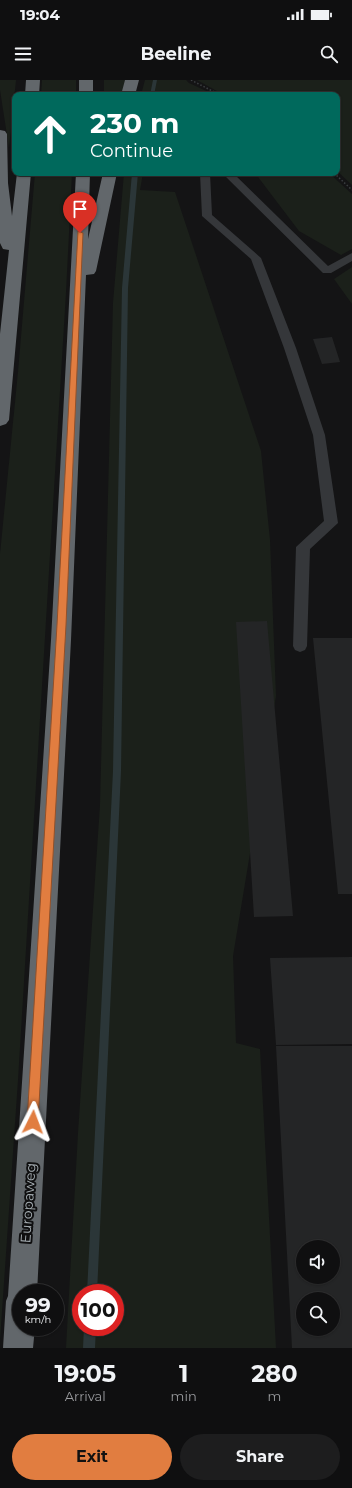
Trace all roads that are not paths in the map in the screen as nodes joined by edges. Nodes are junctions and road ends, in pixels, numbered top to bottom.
1 (33, 80) edge
2 (86, 80) edge
3 (132, 80) edge
4 (32, 92) edge
5 (86, 92) edge
6 (129, 92) edge
7 (0, 134) edge
8 (24, 176) edge
9 (83, 176) edge
10 (109, 176) edge
11 (204, 176) edge
12 (230, 176) edge
13 (352, 256) edge
14 (13, 296) junction
15 (76, 322) junction
16 (0, 420) edge
17 (300, 646) dead end
18 (23, 1284) edge
19 (19, 1336) edge
20 (18, 1348) edge

1 - 4 highway
2 - 5 highway
3 - 6 highway
7 - 14 highway
8 - 14 highway
9 - 15 highway
10 - 15 highway
11 - 17 lane
12 - 13 lane
14 - 16 highway
15 - 18 highway, Europaweg
19 - 20 highway

